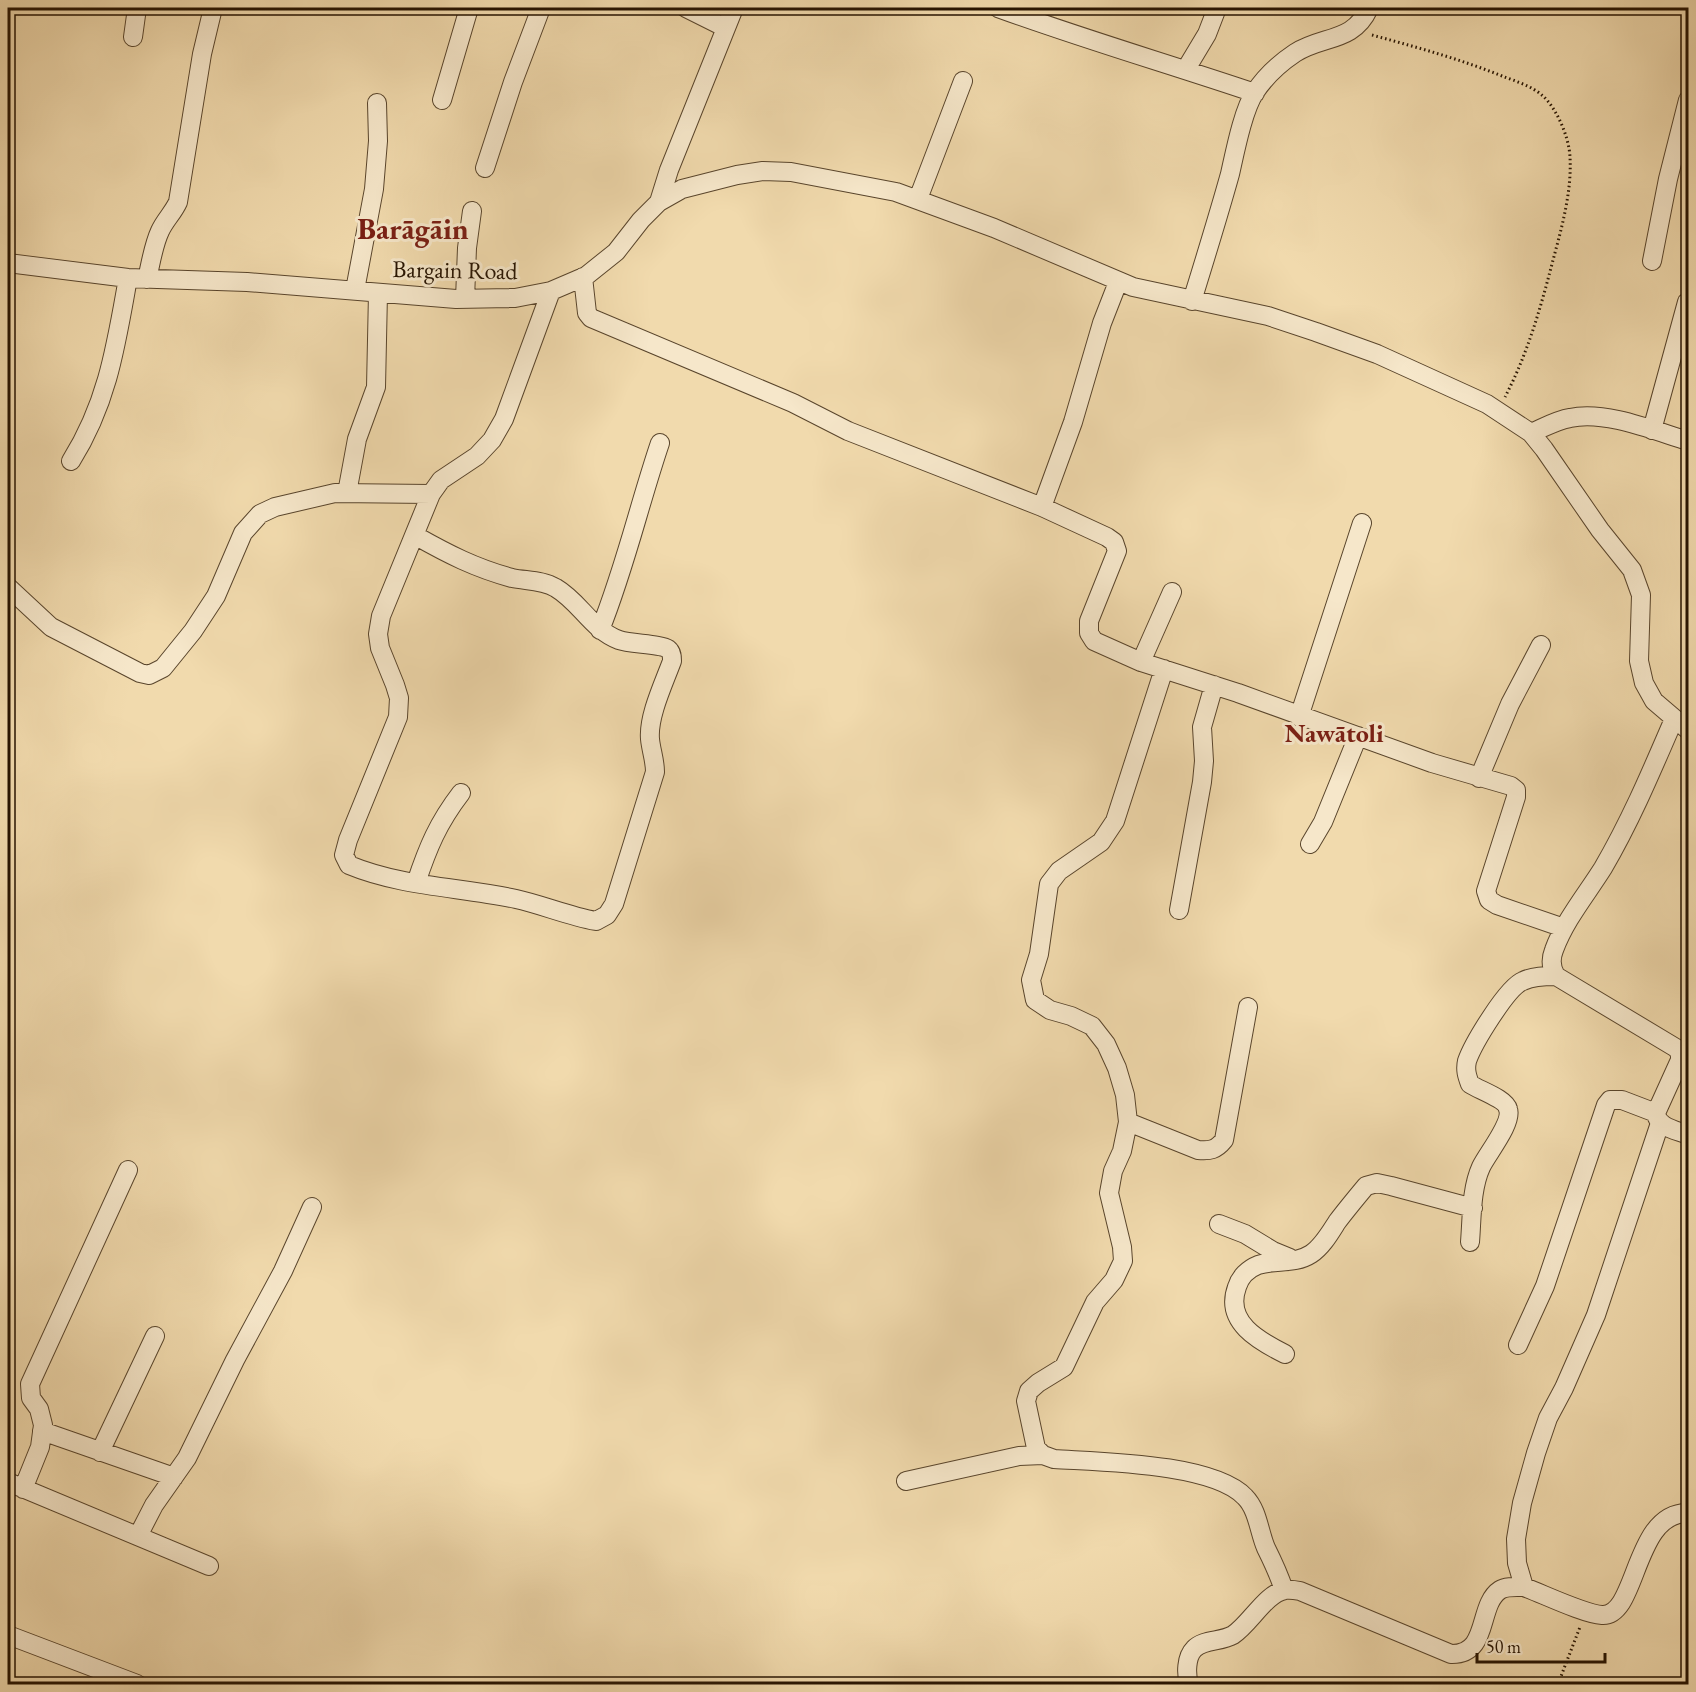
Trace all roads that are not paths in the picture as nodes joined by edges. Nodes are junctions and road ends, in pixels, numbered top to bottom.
1 (137, 8) edge
2 (213, 8) edge
3 (469, 8) edge
4 (542, 8) edge
5 (686, 8) edge
6 (734, 8) edge
7 (1003, 8) edge
8 (1217, 8) edge
9 (1369, 8) edge
10 (1037, 14) edge
11 (726, 28) junction
12 (133, 37) dead end
13 (1186, 69) junction
14 (963, 81) dead end
15 (1255, 93) junction
16 (442, 100) dead end
17 (1689, 100) edge
18 (377, 102) dead end
19 (485, 168) dead end
20 (918, 199) junction
21 (659, 202) junction
22 (472, 211) dead end
23 (1653, 261) dead end
24 (8, 263) edge
25 (583, 277) junction
26 (128, 278) junction
27 (147, 279) junction
28 (1118, 282) junction
29 (355, 290) junction
30 (551, 291) junction
31 (378, 293) junction
32 (465, 299) junction
33 (1192, 301) junction
34 (1687, 302) edge
35 (1652, 430) junction
36 (1531, 433) junction
37 (1689, 441) edge
38 (660, 442) dead end
39 (71, 461) dead end
40 (347, 493) junction
41 (431, 494) junction
42 (1042, 507) junction
43 (1362, 523) dead end
44 (416, 536) junction
45 (8, 587) edge
46 (1172, 592) dead end
47 (600, 630) junction
48 (1541, 645) dead end
49 (1141, 662) junction
50 (1164, 669) junction
51 (1214, 685) junction
52 (1299, 717) junction
53 (1674, 719) junction
54 (1689, 730) edge
55 (1358, 736) junction
56 (1479, 778) junction
57 (461, 793) dead end
58 (1310, 844) dead end
59 (416, 883) junction
60 (1179, 910) dead end
61 (1564, 928) junction
62 (1556, 976) junction
63 (1248, 1007) dead end
64 (1658, 1118) junction
65 (1128, 1122) junction
66 (1689, 1135) edge
67 (128, 1170) dead end
68 (312, 1207) dead end
69 (1473, 1208) junction
70 (1219, 1224) dead end
71 (1470, 1242) dead end
72 (1298, 1261) junction
73 (155, 1336) dead end
74 (1518, 1345) dead end
75 (1285, 1354) dead end
76 (42, 1431) junction
77 (100, 1452) junction
78 (1043, 1455) junction
79 (174, 1477) junction
80 (906, 1481) dead end
81 (15, 1486) edge
82 (1689, 1514) edge
83 (138, 1536) junction
84 (209, 1566) dead end
85 (1524, 1587) junction
86 (1284, 1590) junction
87 (8, 1635) edge
88 (137, 1684) edge
89 (1189, 1684) edge

1 - 12 street
2 - 27 street
3 - 16 street
4 - 19 street
5 - 11 street
6 - 11 street, Bargain Road
7 - 10 street
8 - 13 street
9 - 15 street
10 - 13 street
11 - 21 street, Bargain Road
13 - 15 street
14 - 20 street
15 - 33 street
17 - 23 street
18 - 29 street
20 - 21 street
20 - 28 street
21 - 25 street, Bargain Road
22 - 32 street
24 - 26 street, Bargain Road
25 - 30 street, Bargain Road
25 - 42 street
26 - 27 street, Bargain Road
26 - 39 street
27 - 29 street, Bargain Road
28 - 33 street
28 - 42 street
29 - 31 street, Bargain Road
30 - 32 street, Bargain Road
30 - 41 street
31 - 32 street, Bargain Road
31 - 40 street
33 - 36 street
34 - 35 street
35 - 36 street
35 - 37 street
36 - 53 street
38 - 47 street
40 - 41 street
40 - 45 street
41 - 44 street
42 - 49 street
43 - 52 street
44 - 47 street
44 - 59 street
46 - 49 street
47 - 59 street
48 - 56 street
49 - 50 street
50 - 51 street
50 - 65 street
51 - 52 street
51 - 60 street
52 - 55 street
53 - 54 street
53 - 61 street
55 - 56 street
55 - 58 street
56 - 61 street
57 - 59 street
61 - 62 street
62 - 64 street
62 - 69 street
63 - 65 street
64 - 66 street
64 - 74 street
64 - 85 street
65 - 78 street
67 - 76 street
68 - 79 street
69 - 71 street
69 - 72 street
70 - 72 street
72 - 75 street
73 - 77 street
76 - 77 street
76 - 81 street
77 - 79 street
78 - 80 street
78 - 86 street
79 - 83 street
81 - 83 street
82 - 85 street
83 - 84 street
85 - 86 street
86 - 89 street
87 - 88 street

